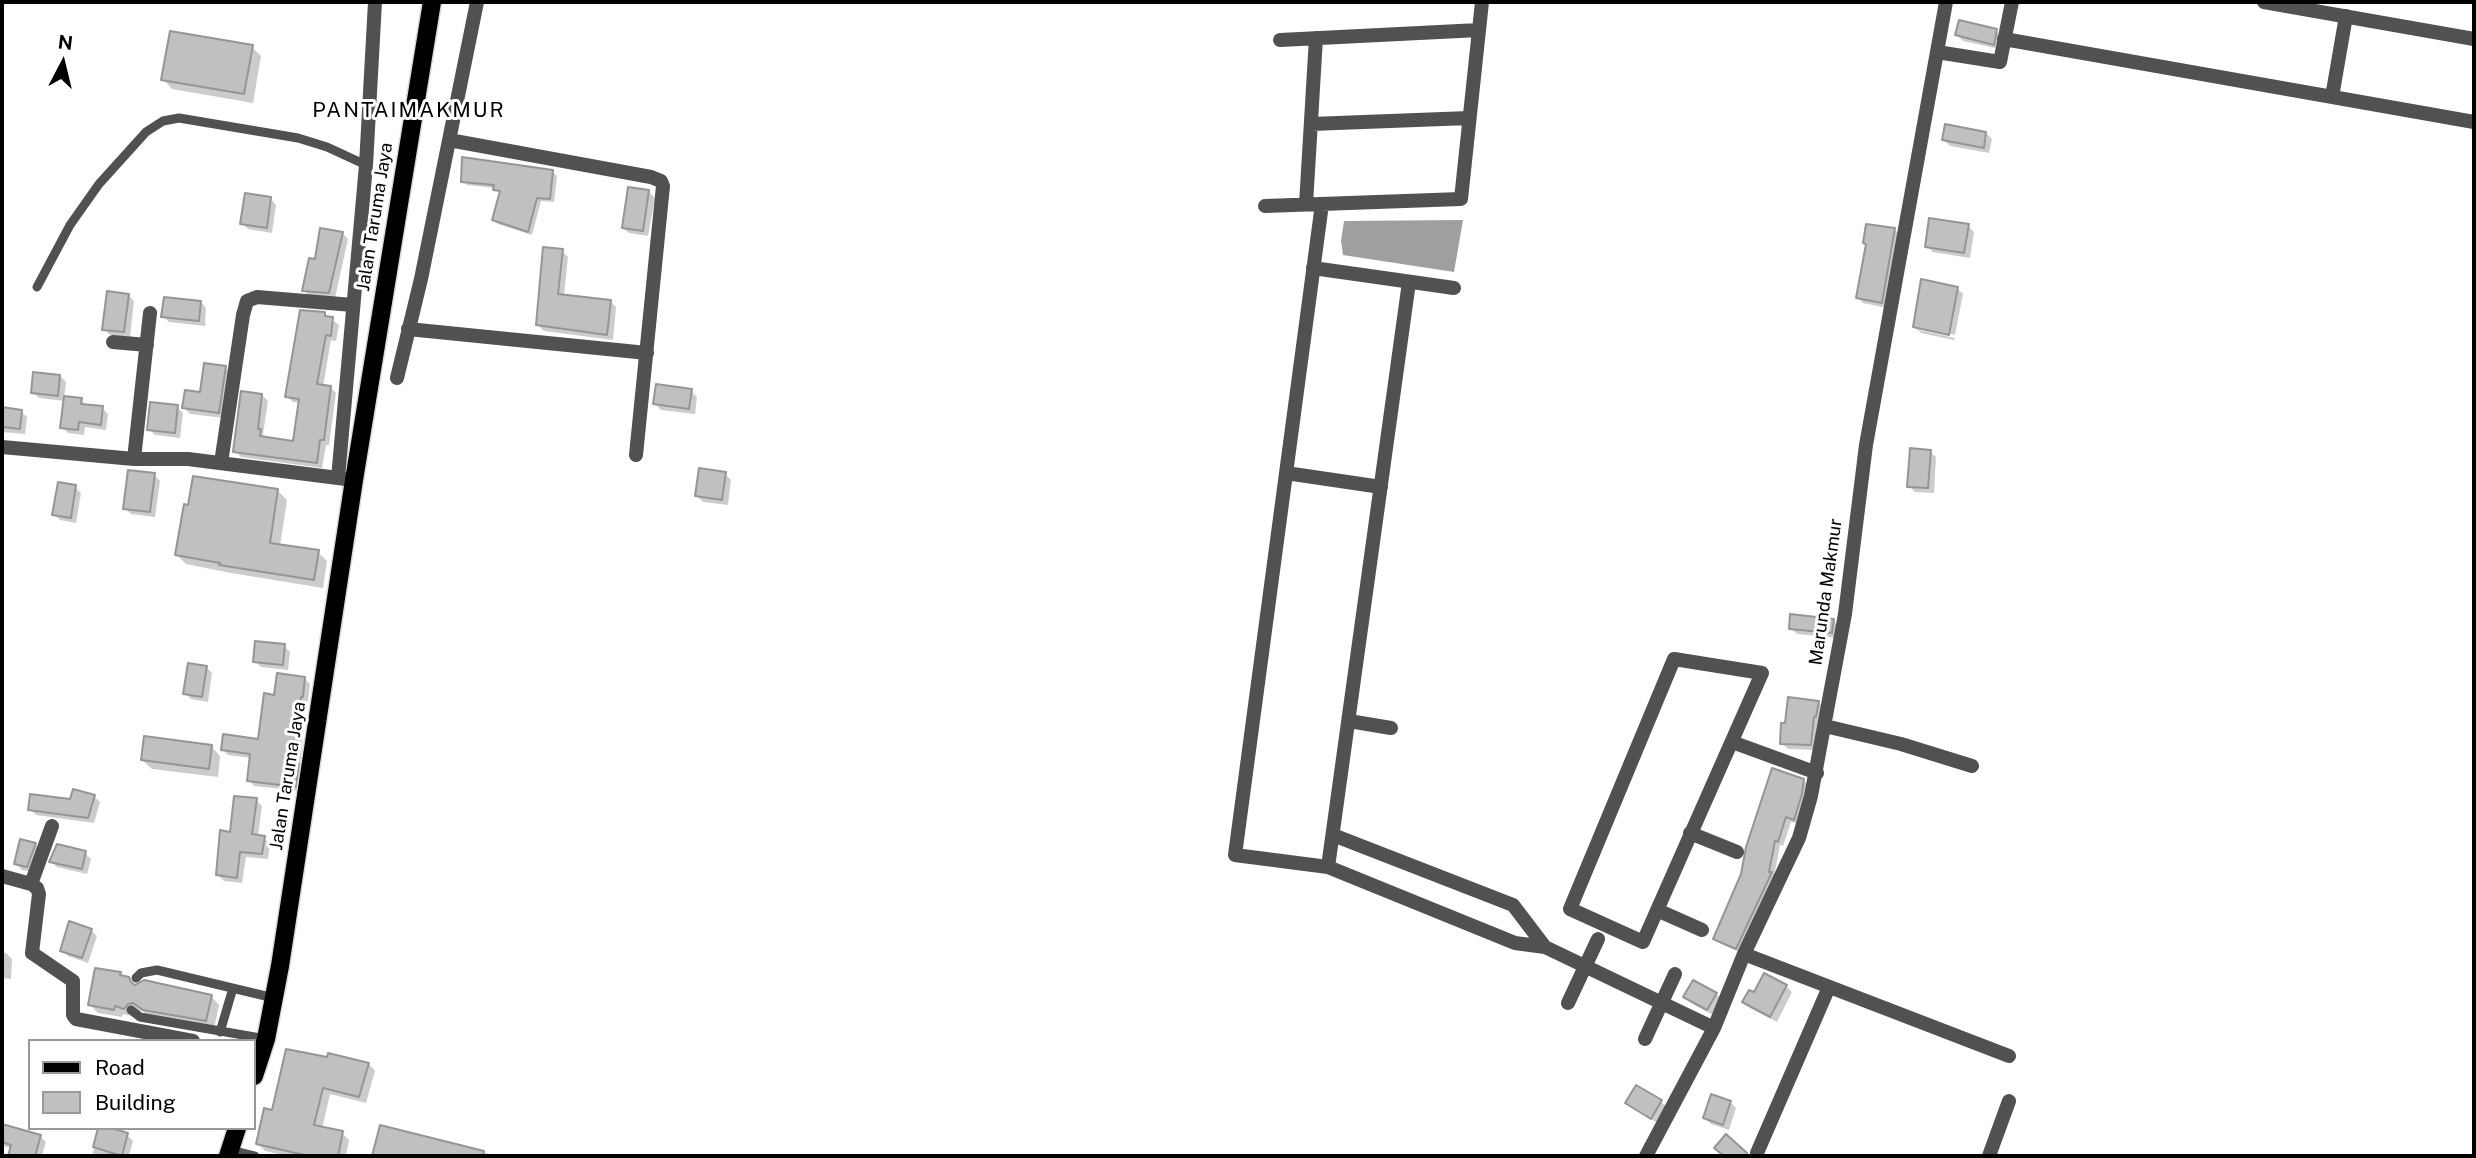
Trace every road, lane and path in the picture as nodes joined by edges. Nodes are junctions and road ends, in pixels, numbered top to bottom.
1 (375, 2) edge
2 (432, 2) edge
3 (477, 2) edge
4 (1482, 2) edge
5 (1946, 2) edge
6 (2012, 2) edge
7 (2264, 2) edge
8 (2346, 16) junction
9 (1479, 30) junction
10 (1316, 38) junction
11 (2004, 39) junction
12 (2474, 39) edge
13 (1279, 40) dead end
14 (1937, 51) junction
15 (2332, 97) junction
16 (1469, 118) junction
17 (2474, 122) edge
18 (1311, 124) junction
19 (449, 140) junction
20 (366, 165) junction
21 (1306, 204) junction
22 (1322, 204) junction
23 (1265, 206) dead end
24 (1313, 268) junction
25 (1409, 282) junction
26 (37, 287) dead end
27 (1454, 288) dead end
28 (353, 306) junction
29 (150, 313) dead end
30 (408, 329) junction
31 (113, 342) dead end
32 (147, 345) junction
33 (647, 353) junction
34 (397, 378) dead end
35 (2, 447) edge
36 (636, 456) dead end
37 (134, 459) junction
38 (221, 463) junction
39 (1286, 473) junction
40 (346, 479) junction
41 (1381, 487) junction
42 (1349, 721) junction
43 (1825, 726) junction
44 (1391, 728) dead end
45 (1732, 742) junction
46 (1972, 766) dead end
47 (1816, 773) junction
48 (52, 826) dead end
49 (1690, 833) junction
50 (1333, 835) junction
51 (1738, 852) dead end
52 (1328, 867) junction
53 (2, 876) edge
54 (32, 884) junction
55 (1657, 910) junction
56 (1702, 930) dead end
57 (1598, 939) dead end
58 (1545, 947) junction
59 (1744, 954) junction
60 (1585, 966) junction
61 (1675, 974) dead end
62 (136, 978) dead end
63 (1829, 987) junction
64 (233, 988) junction
65 (274, 998) junction
66 (1568, 1003) dead end
67 (1662, 1003) junction
68 (131, 1010) dead end
69 (1714, 1028) junction
70 (220, 1032) junction
71 (182, 1039) edge
72 (238, 1039) edge
73 (1645, 1039) dead end
74 (260, 1048) edge
75 (2009, 1056) dead end
76 (256, 1067) edge
77 (2009, 1101) dead end
78 (236, 1130) edge
79 (230, 1153) edge
80 (1758, 1153) dead end
81 (255, 1156) edge
82 (1646, 1156) edge
83 (1989, 1156) edge

1 - 20 street, Jalan Taruma Jaya
2 - 40 main road, Jalan Taruma Jaya
3 - 19 street
4 - 9 street
5 - 14 street, Marunda Makmur
6 - 11 street
7 - 8 street
8 - 12 street
8 - 15 street
9 - 10 street
9 - 16 street
10 - 13 street
10 - 18 street
11 - 14 street
11 - 15 street
14 - 43 street, Marunda Makmur
15 - 17 street
16 - 18 street
16 - 22 street
18 - 21 street
19 - 30 street
19 - 33 street
20 - 26 lane
20 - 28 street, Jalan Taruma Jaya
21 - 22 street
21 - 23 street
22 - 24 street
24 - 25 street
24 - 39 street
25 - 27 street
25 - 41 street
28 - 38 street
28 - 40 street, Jalan Taruma Jaya
29 - 32 street
30 - 33 street
30 - 34 street
31 - 32 street
32 - 37 street
33 - 36 street
35 - 37 street
37 - 38 street
38 - 40 street
39 - 41 street
39 - 52 street
40 - 65 main road, Jalan Taruma Jaya
41 - 42 street
42 - 44 street
42 - 50 street
43 - 46 street
43 - 47 street, Marunda Makmur
45 - 47 street
45 - 49 street
45 - 55 street
47 - 59 street, Marunda Makmur
48 - 54 street
49 - 51 street
49 - 55 street
50 - 52 street
50 - 58 street
52 - 58 street
53 - 54 street
54 - 71 street
55 - 56 street
57 - 60 street
58 - 60 street
59 - 63 street
59 - 69 street, Marunda Makmur
60 - 66 street
60 - 67 street
61 - 67 street
62 - 64 lane
63 - 75 street
63 - 80 street
64 - 65 lane
64 - 70 lane
65 - 74 main road, Jalan Taruma Jaya
67 - 69 street
67 - 73 street
68 - 70 lane
69 - 82 street, Marunda Makmur
70 - 72 lane
74 - 76 main road, Jalan Taruma Jaya
77 - 83 street
78 - 79 main road
79 - 81 lane

